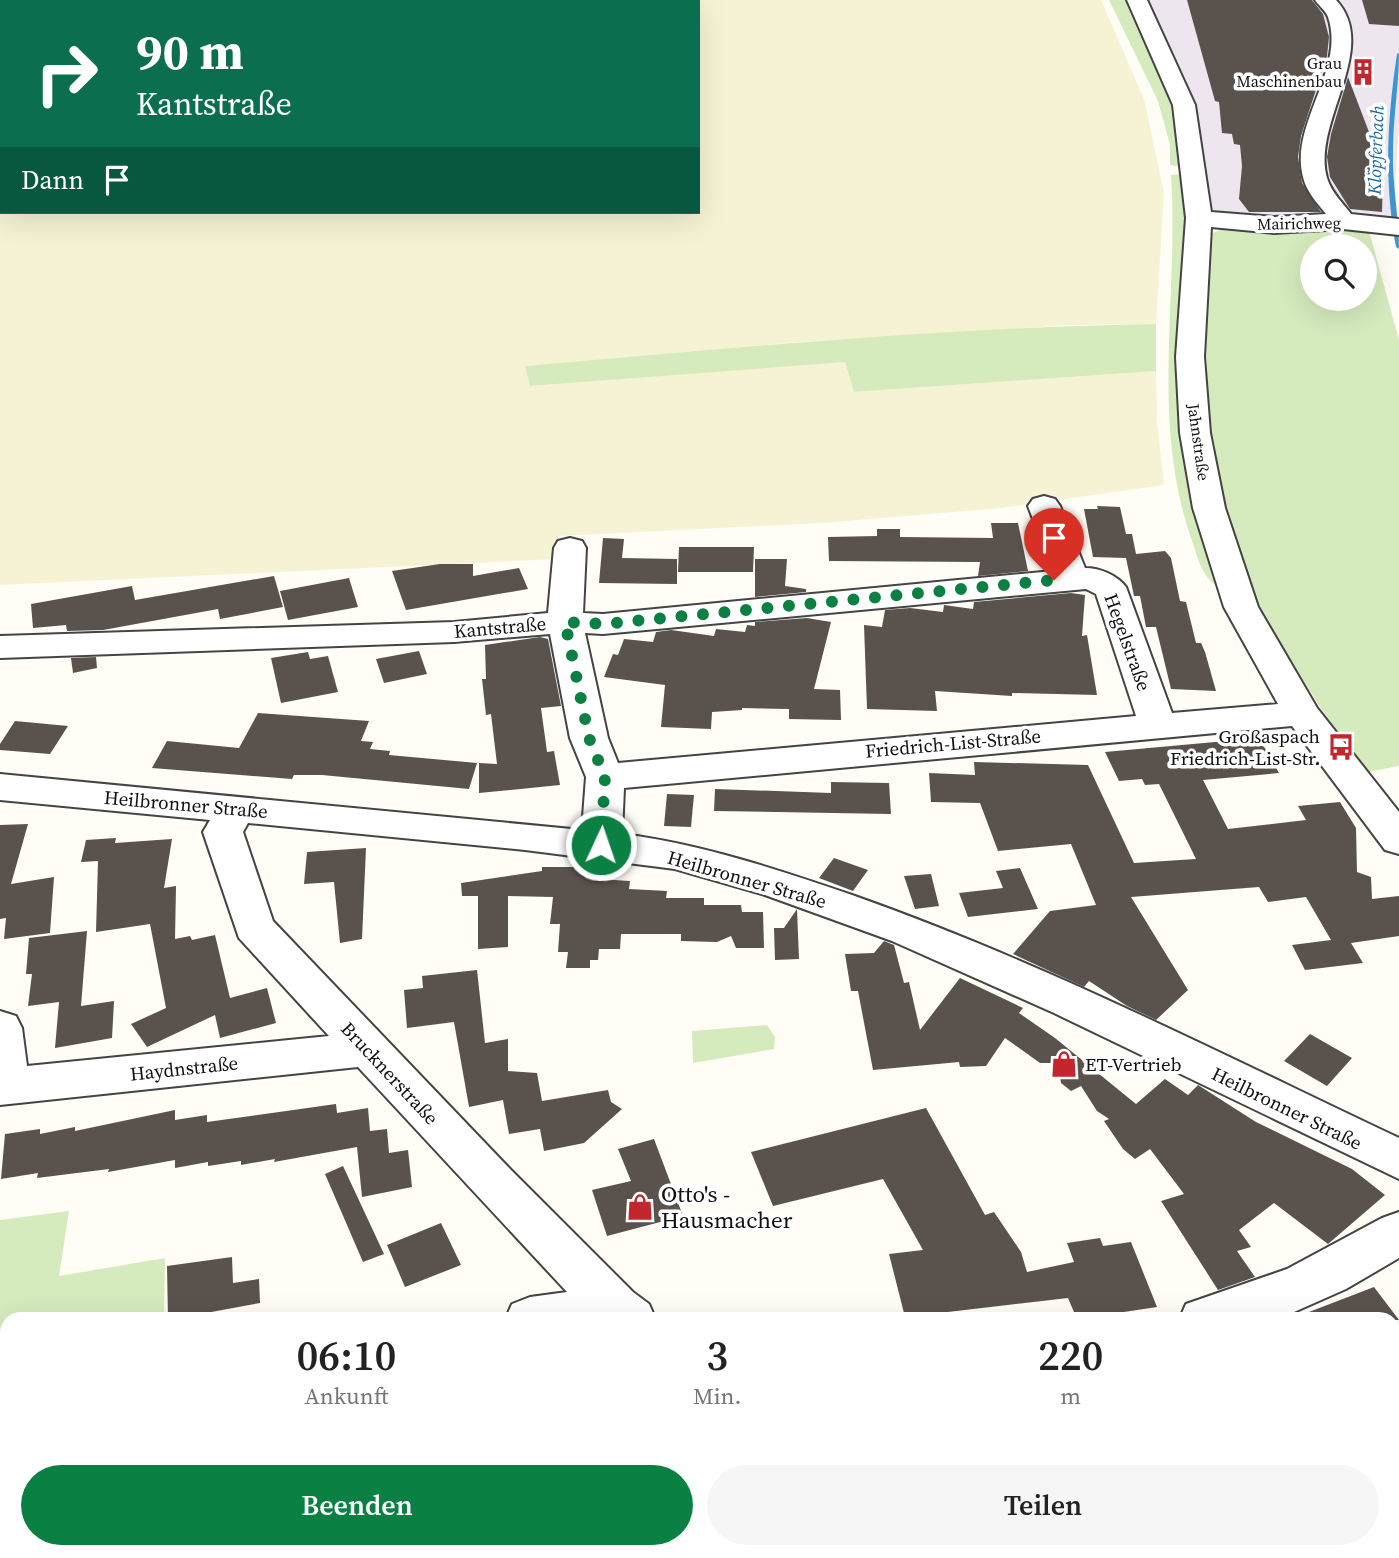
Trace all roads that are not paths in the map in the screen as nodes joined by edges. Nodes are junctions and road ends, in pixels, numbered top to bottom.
1 (1137, 0) edge
2 (1325, 0) edge
3 (1199, 218) junction
4 (1343, 221) junction
5 (1393, 226) edge
6 (1044, 506) dead end
7 (570, 548) dead end
8 (1077, 578) junction
9 (565, 622) junction
10 (0, 648) edge
11 (1302, 713) junction
12 (1157, 724) junction
13 (605, 777) junction
14 (0, 787) edge
15 (236, 808) junction
16 (1399, 840) edge
17 (601, 845) junction
18 (0, 1028) edge
19 (368, 1049) junction
20 (4, 1086) edge
21 (1399, 1160) edge
22 (1399, 1233) edge
23 (621, 1312) edge
24 (1235, 1312) edge

1 - 3 street, Jahnstraße
2 - 4 street
3 - 4 street, Mairichweg
3 - 11 street, Jahnstraße
4 - 5 street, Mairichweg
6 - 8 street
7 - 9 street
8 - 9 street, Kantstraße
8 - 12 street, Hegelstraße
9 - 10 street, Kantstraße
9 - 13 street
11 - 12 street, Friedrich-List-Straße
11 - 16 street, Jahnstraße
12 - 13 street, Friedrich-List-Straße
13 - 17 street
14 - 15 street, Heilbronner Straße
15 - 17 street, Heilbronner Straße
15 - 19 street, Brucknerstraße
17 - 21 street, Heilbronner Straße
18 - 20 street
19 - 20 street, Haydnstraße
19 - 23 street, Brucknerstraße
22 - 24 street

